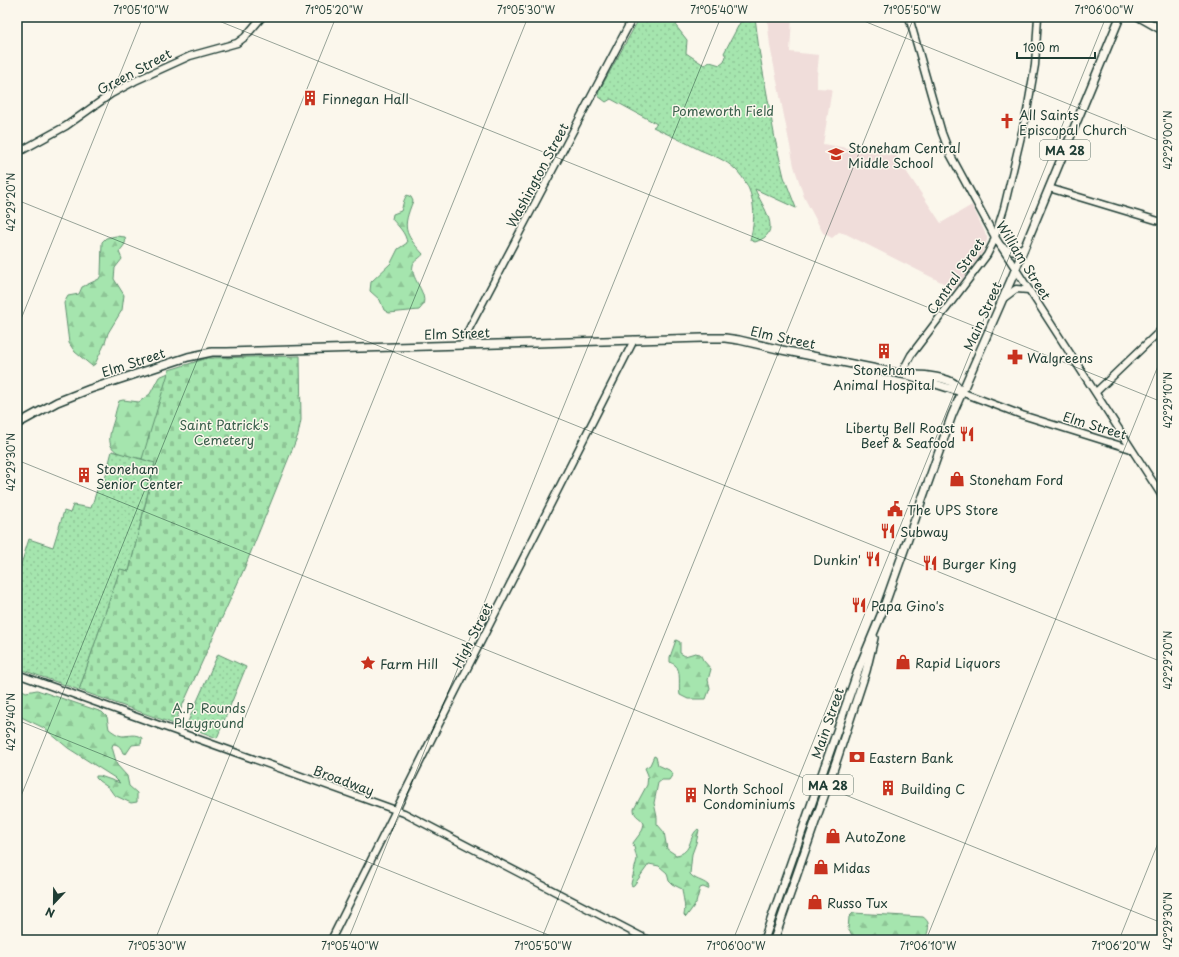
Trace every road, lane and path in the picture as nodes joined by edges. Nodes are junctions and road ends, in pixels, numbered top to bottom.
1 (262, 17) edge
2 (633, 17) edge
3 (909, 17) edge
4 (1038, 17) edge
5 (1120, 17) edge
6 (1139, 17) edge
7 (1162, 30) edge
8 (17, 153) edge
9 (1049, 188) junction
10 (1162, 222) edge
11 (995, 237) junction
12 (999, 244) junction
13 (1025, 246) junction
14 (1015, 269) junction
15 (1029, 290) junction
16 (1002, 299) junction
17 (1162, 329) edge
18 (634, 340) junction
19 (465, 345) junction
20 (904, 374) junction
21 (961, 392) junction
22 (1096, 392) junction
23 (17, 424) edge
24 (1131, 449) junction
25 (1162, 496) edge
26 (876, 628) junction
27 (17, 674) edge
28 (839, 723) junction
29 (846, 730) junction
30 (812, 800) junction
31 (396, 810) junction
32 (820, 810) junction
33 (331, 940) edge
34 (648, 940) edge
35 (764, 940) edge
36 (774, 940) edge

1 - 8 street, Green Street
2 - 19 street, Washington Street
3 - 11 street, William Street
4 - 11 street, Central Street
5 - 9 main road, Main Street / MA 28
6 - 7 main road
9 - 10 street
9 - 13 main road, Main Street / MA 28
11 - 12 street, William Street
11 - 20 street, Central Street
12 - 13 street
12 - 14 street, William Street
13 - 14 main road, Main Street / MA 28
14 - 15 street, William Street
14 - 16 main road, Main Street / MA 28
15 - 16 street
15 - 22 street, William Street
16 - 21 main road, Main Street / MA 28
17 - 22 street
18 - 19 main road, Elm Street
18 - 20 main road, Elm Street
18 - 31 street, High Street
19 - 23 main road, Elm Street
20 - 21 main road, Elm Street
21 - 24 street, Elm Street
21 - 26 main road, Main Street / MA 28
22 - 24 street, William Street
24 - 25 street, William Street
26 - 28 main road, Main Street / MA 28
26 - 29 main road, Main Street / MA 28
27 - 31 street, Broadway
28 - 29 main road
28 - 30 main road, Main Street / MA 28
29 - 32 main road, Main Street / MA 28
30 - 32 main road
30 - 35 main road, Main Street / MA 28
31 - 33 street, High Street
31 - 34 street, Broadway
32 - 36 main road, Main Street / MA 28

